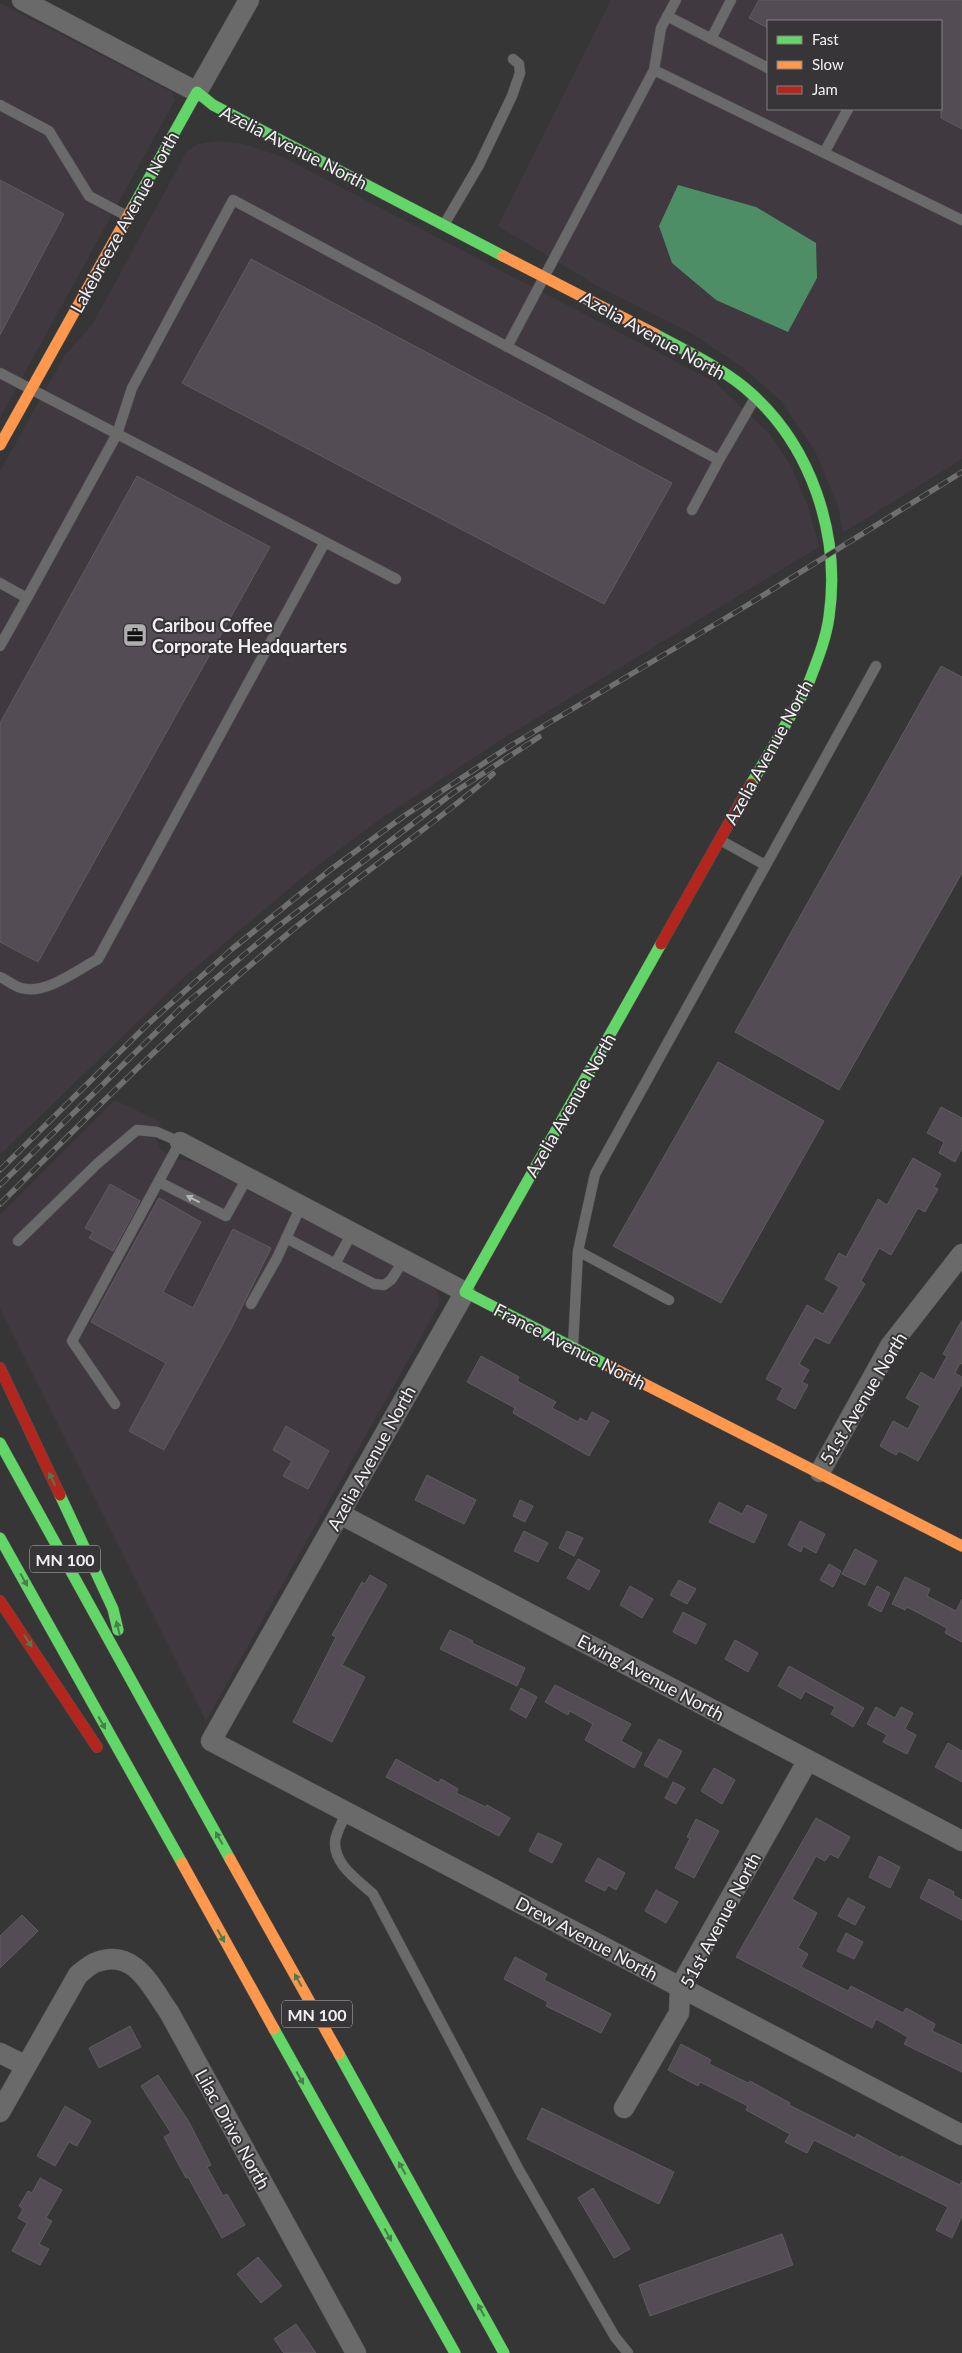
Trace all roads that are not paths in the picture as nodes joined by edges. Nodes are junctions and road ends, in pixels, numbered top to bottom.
1 (22, 0) edge
2 (249, 0) edge
3 (676, 0) edge
4 (731, 0) edge
5 (667, 16) junction
6 (711, 39) junction
7 (514, 58) dead end
8 (767, 67) edge
9 (654, 70) junction
10 (197, 92) junction
11 (0, 106) edge
12 (847, 110) edge
13 (824, 153) junction
14 (128, 216) junction
15 (962, 220) edge
16 (444, 224) junction
17 (544, 276) junction
18 (507, 347) junction
19 (0, 373) edge
20 (31, 390) junction
21 (755, 397) junction
22 (117, 434) junction
23 (0, 445) edge
24 (718, 460) junction
25 (692, 510) dead end
26 (325, 542) junction
27 (396, 579) dead end
28 (0, 583) edge
29 (27, 598) junction
30 (0, 646) edge
31 (876, 666) dead end
32 (720, 840) junction
33 (765, 865) junction
34 (0, 977) edge
35 (180, 1142) junction
36 (247, 1178) junction
37 (159, 1182) junction
38 (301, 1206) junction
39 (352, 1233) junction
40 (286, 1238) junction
41 (18, 1241) dead end
42 (578, 1251) junction
43 (962, 1254) edge
44 (404, 1260) junction
45 (335, 1264) junction
46 (465, 1292) junction
47 (669, 1300) dead end
48 (251, 1304) dead end
49 (573, 1347) junction
50 (0, 1368) edge
51 (115, 1404) dead end
52 (0, 1443) edge
53 (820, 1472) junction
54 (340, 1514) junction
55 (0, 1538) edge
56 (962, 1546) edge
57 (0, 1601) edge
58 (129, 1675) junction
59 (211, 1741) joint
60 (104, 1756) dead end
61 (808, 1760) junction
62 (131, 1797) dead end
63 (347, 1812) junction
64 (962, 1840) edge
65 (197, 1893) junction
66 (680, 1987) junction
67 (0, 2053) edge
68 (26, 2066) junction
69 (624, 2108) dead end
70 (0, 2112) edge
71 (962, 2135) edge
72 (356, 2353) edge
73 (455, 2353) edge
74 (504, 2353) edge
75 (628, 2353) edge

1 - 10 street, Azelia Avenue North
2 - 10 street, Lakebreeze Avenue North
3 - 5 lane
4 - 6 lane
5 - 6 lane
5 - 9 lane
6 - 8 lane
7 - 16 lane
9 - 13 lane
9 - 17 lane
10 - 14 main road, Lakebreeze Avenue North
10 - 16 main road, Azelia Avenue North
11 - 14 lane
12 - 13 lane
13 - 15 lane
14 - 20 main road, Lakebreeze Avenue North
16 - 17 main road, Azelia Avenue North
17 - 18 lane
17 - 21 main road, Azelia Avenue North
18 - 22 lane
18 - 24 lane
19 - 20 lane
20 - 22 lane
20 - 23 main road, Lakebreeze Avenue North
21 - 24 lane
21 - 32 main road, Azelia Avenue North
22 - 26 lane
22 - 29 lane
24 - 25 lane
26 - 27 lane
26 - 34 lane
28 - 29 lane
29 - 30 lane
31 - 33 lane
32 - 33 lane
32 - 46 main road, Azelia Avenue North
33 - 42 lane
35 - 36 street, France Avenue North
35 - 37 lane
35 - 41 lane
36 -> 37 lane
36 - 38 street, France Avenue North
37 - 51 lane
38 - 39 street, France Avenue North
38 - 40 lane
39 - 44 street, France Avenue North
39 - 45 lane
40 - 45 lane
40 - 48 lane
42 - 47 lane
42 - 49 lane
43 - 53 street, 51st Avenue North
44 - 45 lane
44 - 46 street, France Avenue North
46 - 49 main road, France Avenue North
46 - 54 street, Azelia Avenue North
49 - 53 main road, France Avenue North
58 -> 50 main road
52 - 58 main road, MN 100
53 - 56 main road, France Avenue North
54 - 59 street, Azelia Avenue North
54 - 61 street, Ewing Avenue North
55 -> 65 main road, MN 100
57 -> 60 main road
74 -> 58 main road, MN 100
59 - 63 street, Drew Avenue North
61 - 64 street, Ewing Avenue North
61 - 66 street, 51st Avenue North
62 - 65 main road
63 - 66 street, Drew Avenue North
63 - 75 lane
65 -> 73 main road, MN 100
66 - 69 street, 51st Avenue North
66 - 71 street, Drew Avenue North
67 - 68 street
68 - 70 street
68 - 72 street, Lilac Drive North

